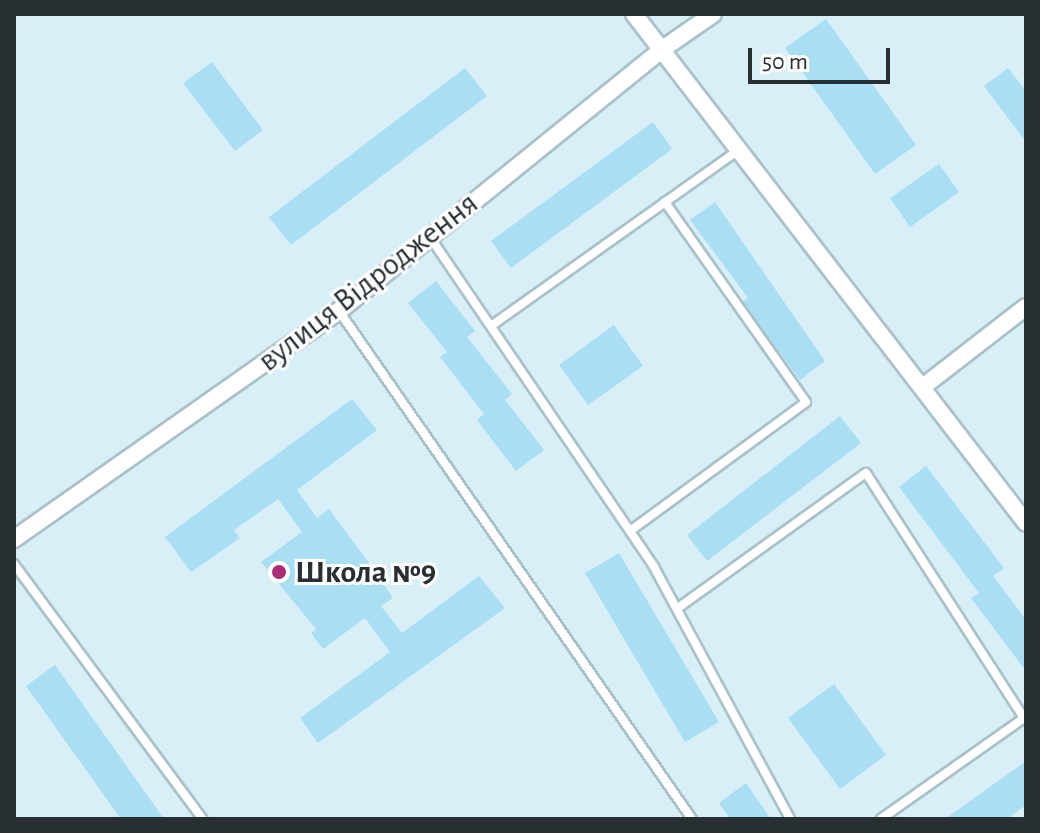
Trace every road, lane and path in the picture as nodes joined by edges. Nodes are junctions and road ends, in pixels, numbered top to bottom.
1 (634, 14) edge
2 (713, 14) edge
3 (661, 50) junction
4 (739, 150) junction
5 (665, 202) junction
6 (430, 237) junction
7 (1026, 307) edge
8 (339, 311) junction
9 (491, 326) junction
10 (924, 386) junction
11 (1026, 523) edge
12 (630, 531) junction
13 (14, 539) edge
14 (14, 564) edge
15 (678, 608) junction
16 (203, 819) edge
17 (692, 819) edge
18 (790, 819) edge
19 (881, 819) edge

1 - 3 street
2 - 3 street, вулиця Відродження
3 - 4 street
3 - 6 street, вулиця Відродження
4 - 5 lane
4 - 10 street
5 - 9 lane
5 - 12 lane
6 - 8 street, вулиця Відродження
6 - 9 lane
7 - 10 street
8 - 13 street, вулиця Відродження
8 - 17 lane
9 - 12 lane
10 - 11 street
12 - 15 lane
14 - 16 lane
15 - 18 lane
15 - 19 lane

